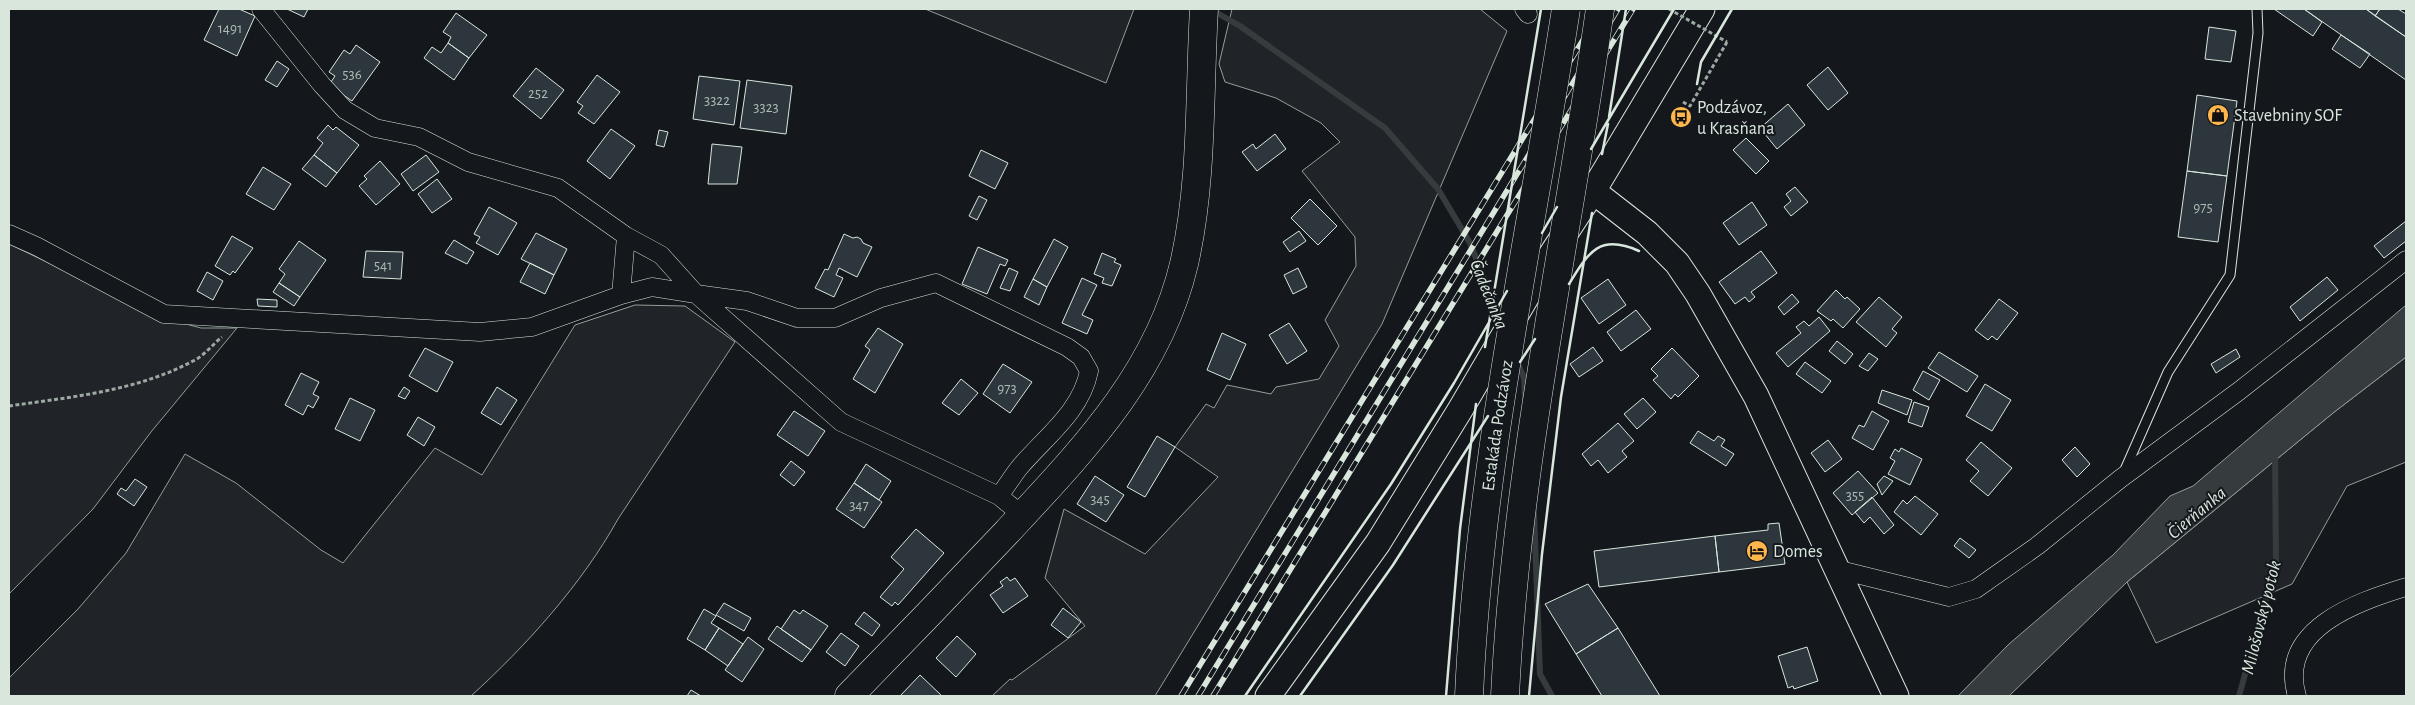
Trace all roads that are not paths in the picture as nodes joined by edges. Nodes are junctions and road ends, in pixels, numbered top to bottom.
1 (261, 9) edge
2 (1204, 9) edge
3 (1566, 9) edge
4 (1600, 9) edge
5 (1702, 9) edge
6 (2257, 9) edge
7 (1593, 191) junction
8 (9, 234) edge
9 (626, 236) junction
10 (2406, 260) edge
11 (696, 294) junction
12 (621, 296) junction
13 (2120, 479) junction
14 (999, 496) junction
15 (1022, 516) junction
16 (1836, 569) junction
17 (2406, 587) edge
18 (1893, 689) edge
19 (849, 696) edge
20 (1268, 696) edge
21 (1469, 696) edge
22 (1505, 696) edge
23 (2297, 696) edge

1 - 9 street
2 - 15 main road
3 - 21 main road, Estakáda Podzávoz, bridge
4 - 22 main road, Estakáda Podzávoz, bridge
5 - 7 street
6 - 13 lane
7 - 16 street
7 - 20 street, bridge
8 - 12 street
9 - 11 street
9 - 12 street
10 - 13 street
11 - 12 street
11 - 14 street
11 - 14 street
13 - 16 street
14 - 15 street
15 - 19 main road
16 - 18 street
17 - 23 street

